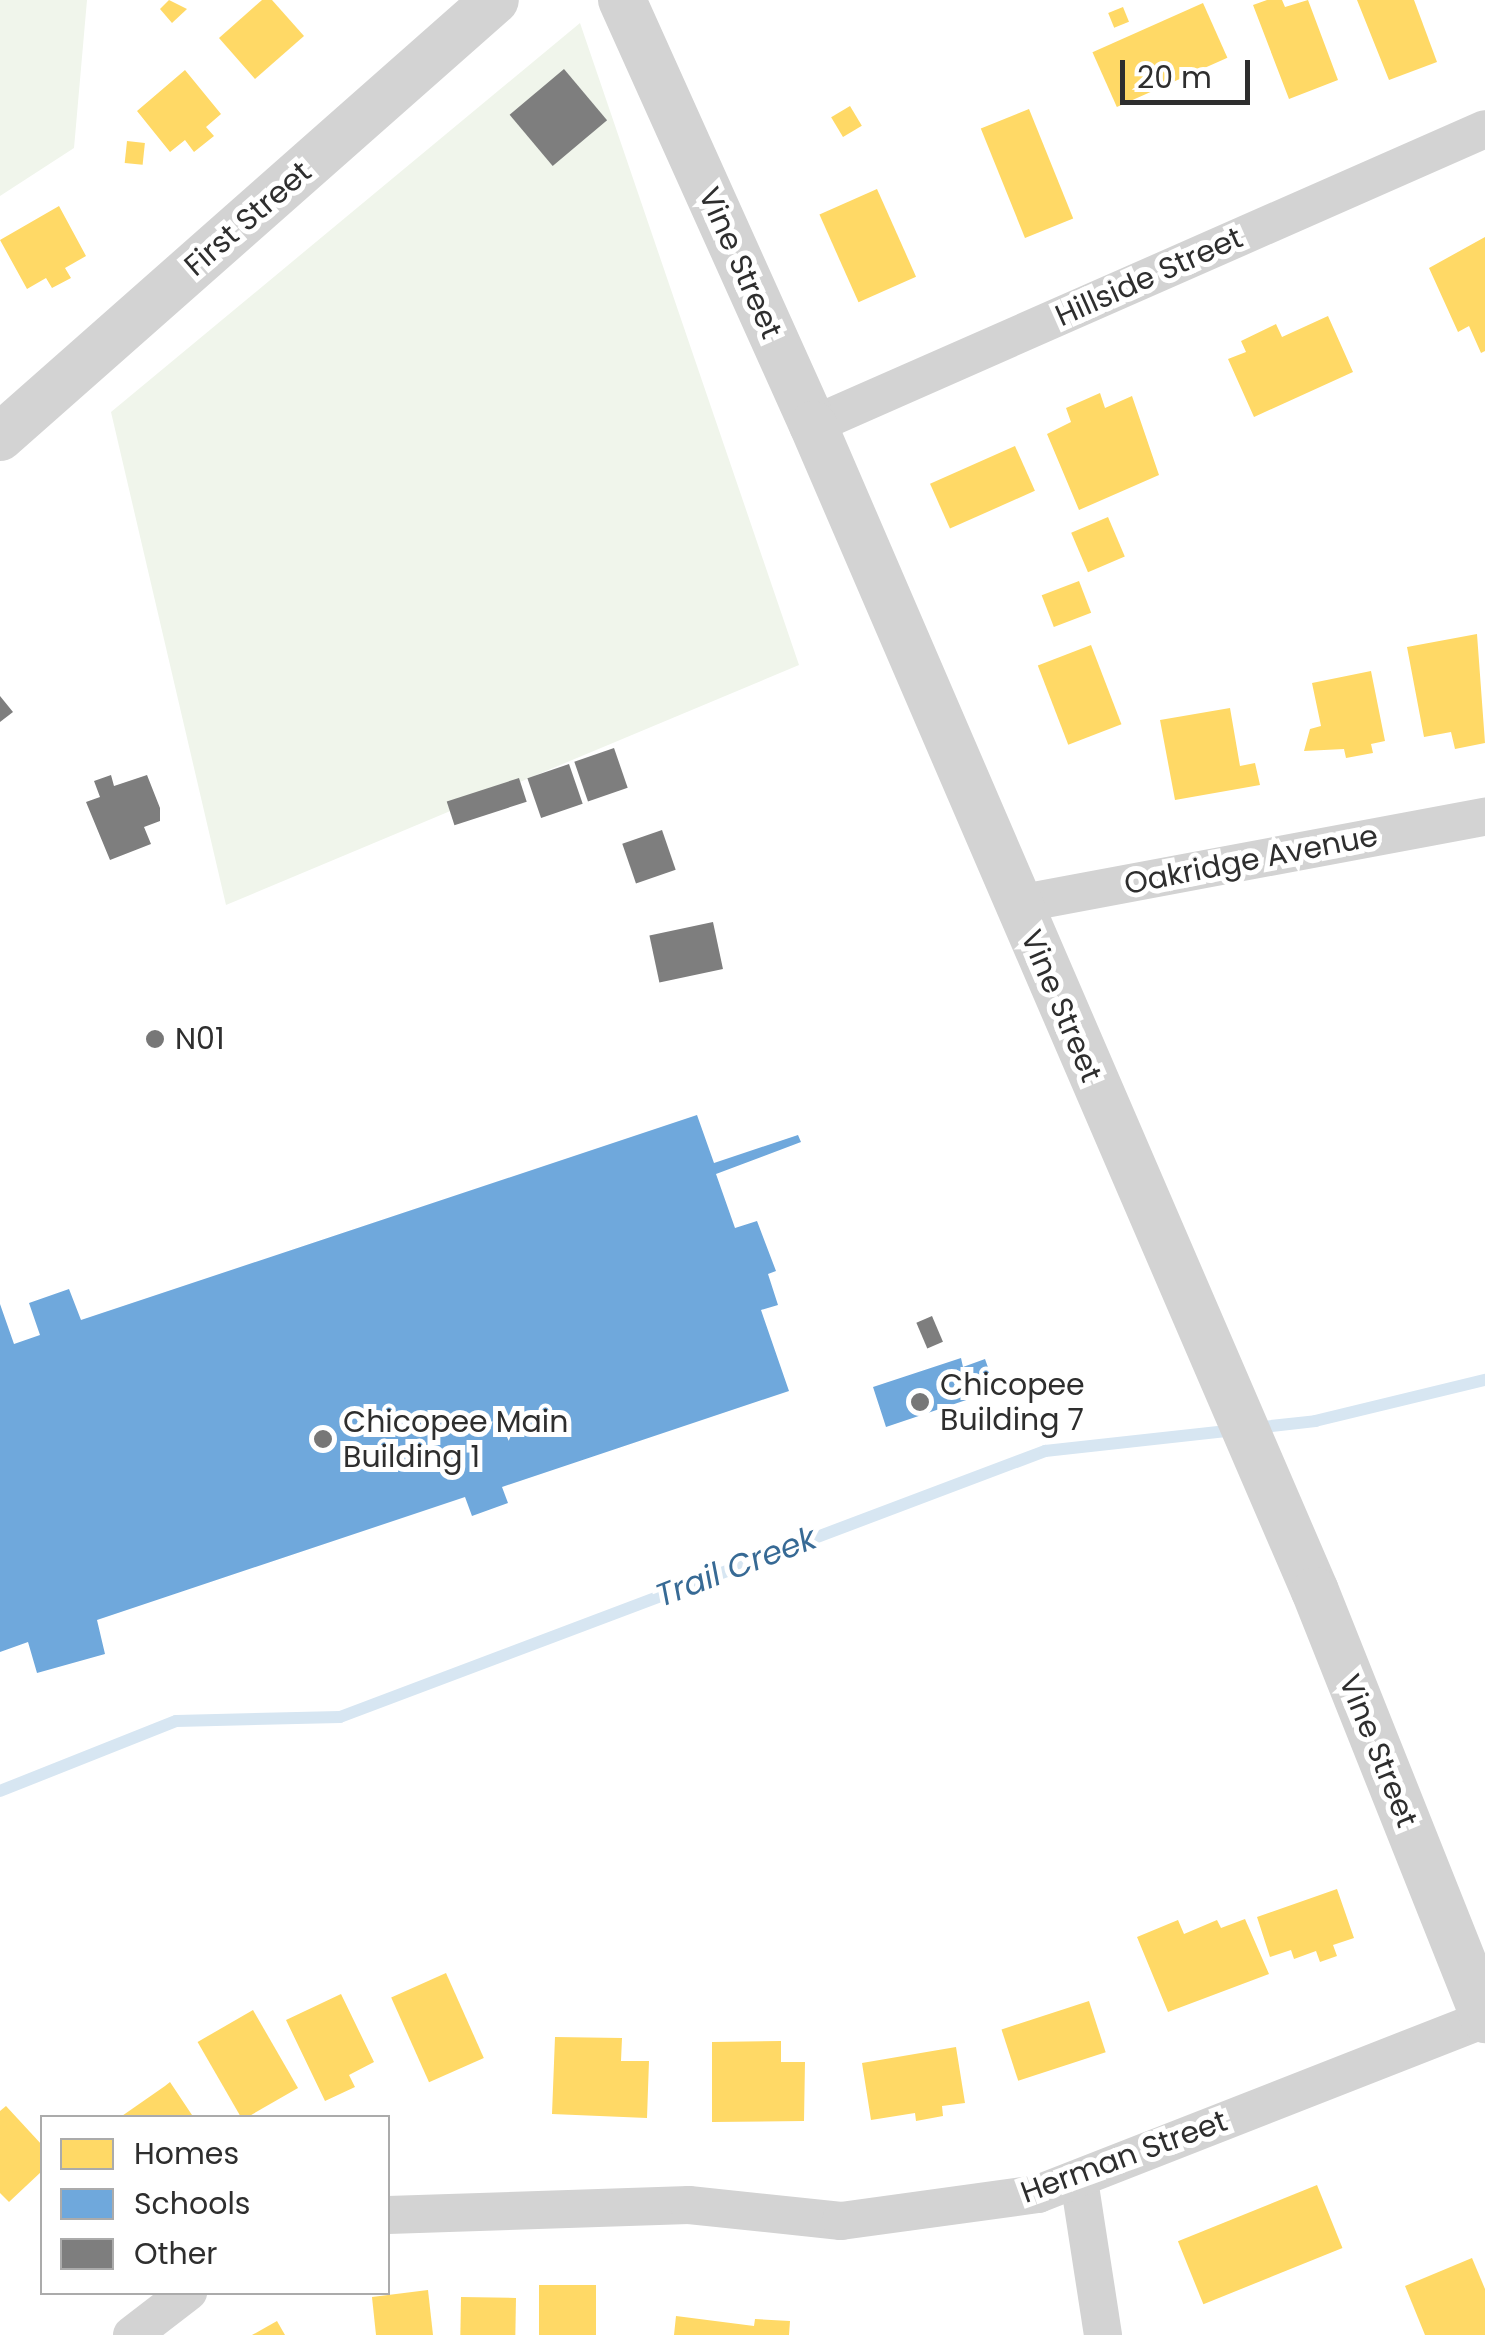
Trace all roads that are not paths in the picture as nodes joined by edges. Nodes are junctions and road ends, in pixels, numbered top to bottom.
1 (495, 0) edge
2 (622, 0) edge
3 (1485, 130) edge
4 (813, 425) junction
5 (0, 437) edge
6 (1485, 816) edge
7 (1018, 904) junction
8 (1485, 2019) edge
9 (1079, 2180) junction
10 (390, 2214) edge
11 (184, 2295) edge
12 (132, 2335) edge
13 (1103, 2335) edge

1 - 5 street, First Street
2 - 4 street, Vine Street
3 - 4 street, Hillside Street
4 - 7 street, Vine Street
6 - 7 street, Oakridge Avenue
7 - 8 street, Vine Street
8 - 9 street, Herman Street
9 - 10 street, Herman Street
9 - 13 street
11 - 12 street

